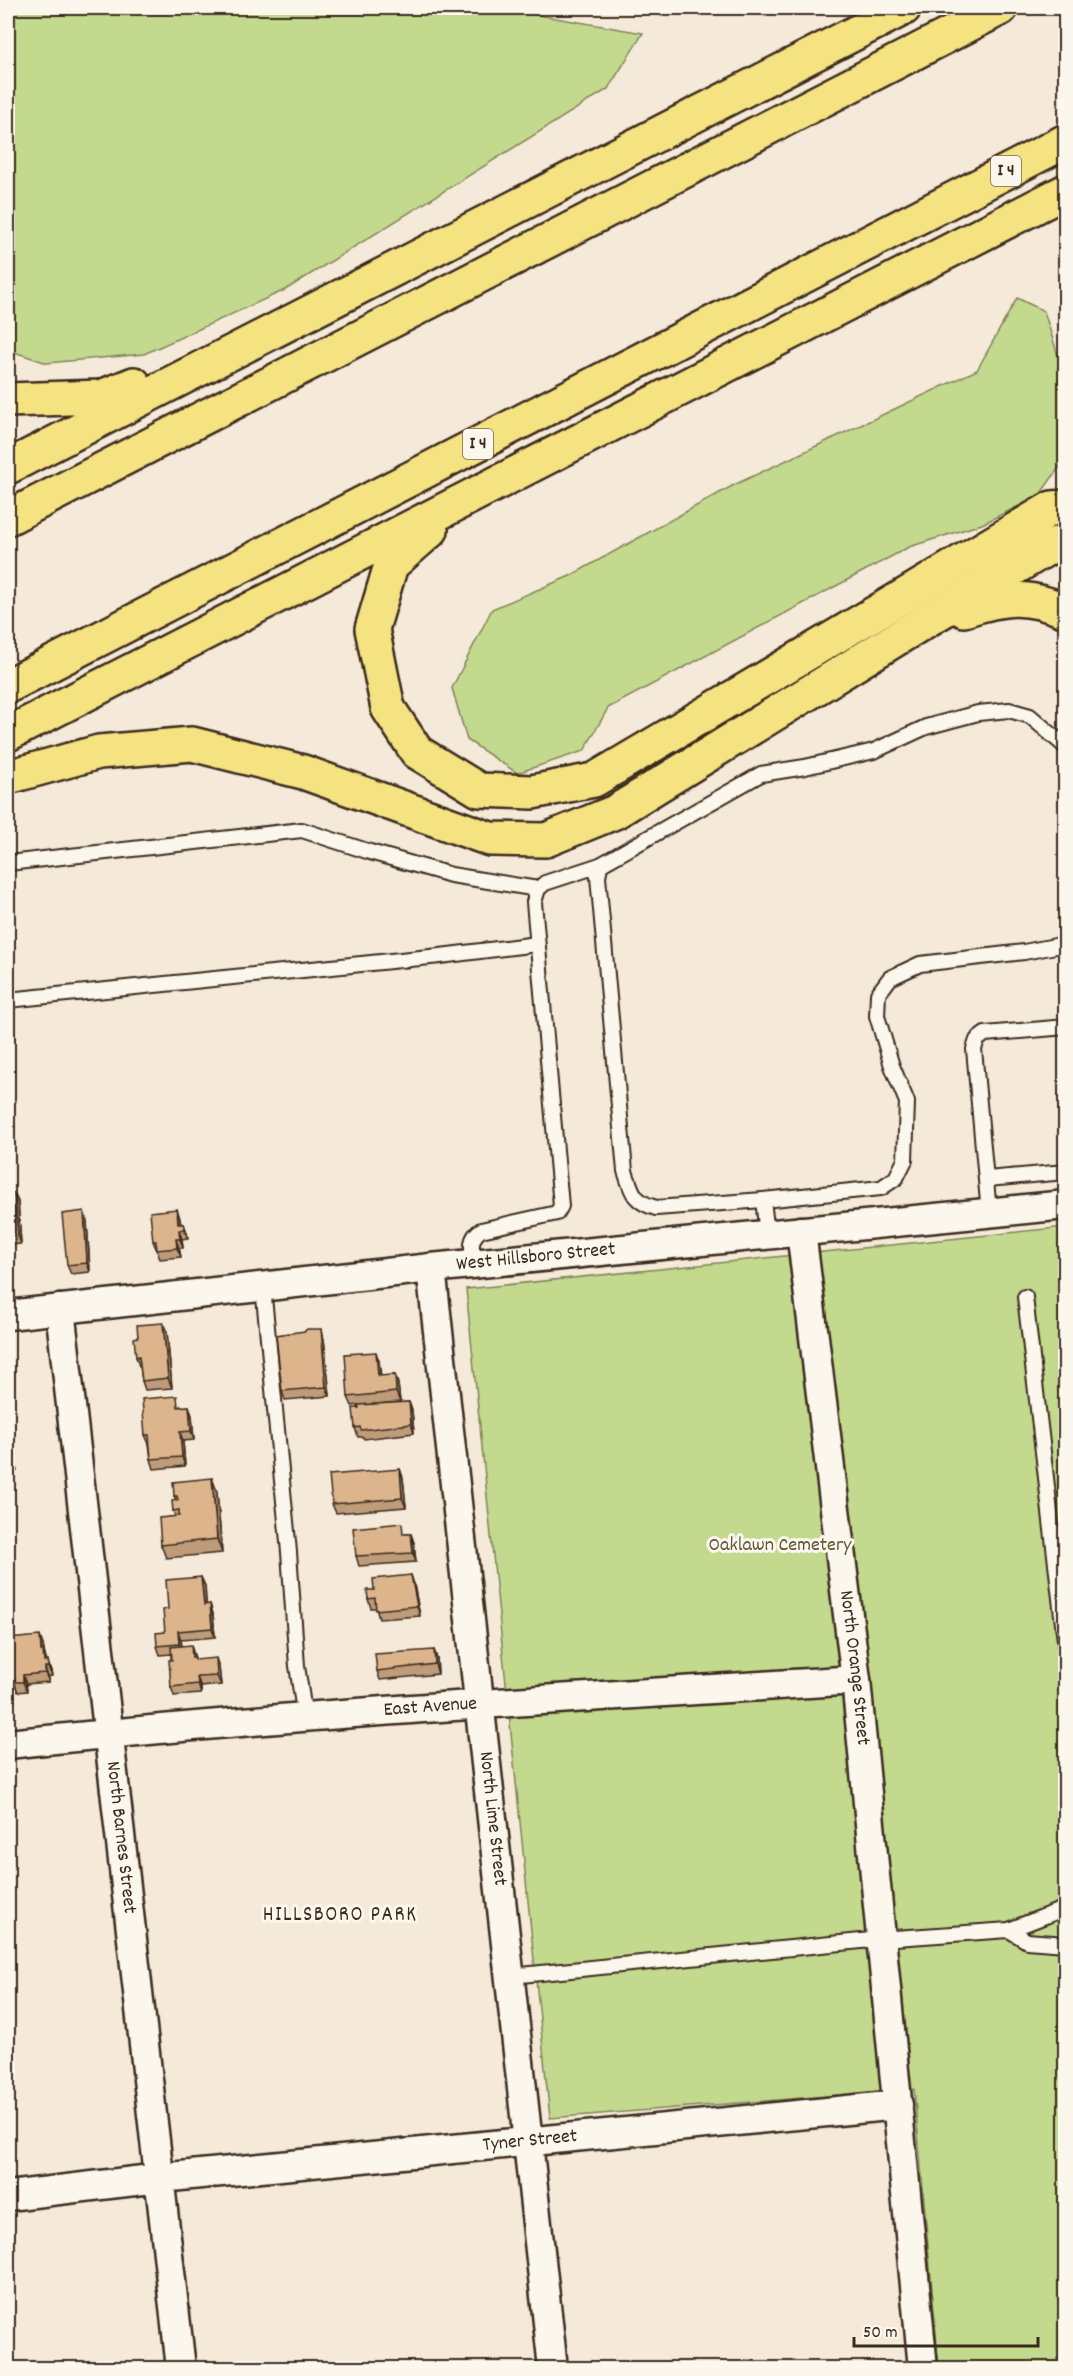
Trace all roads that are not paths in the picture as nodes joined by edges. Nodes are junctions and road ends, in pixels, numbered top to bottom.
1 (1001, 8) edge
2 (891, 14) edge
3 (1065, 141) edge
4 (1065, 191) edge
5 (300, 317) junction
6 (8, 400) edge
7 (8, 466) edge
8 (466, 499) junction
9 (1065, 507) edge
10 (8, 519) edge
11 (1065, 541) edge
12 (1065, 611) edge
13 (922, 623) junction
14 (8, 686) edge
15 (8, 734) edge
16 (1065, 747) edge
17 (8, 777) edge
18 (8, 863) edge
19 (600, 865) junction
20 (538, 889) junction
21 (537, 944) junction
22 (1065, 944) edge
23 (8, 1000) edge
24 (1065, 1027) edge
25 (1065, 1172) edge
26 (987, 1179) junction
27 (763, 1200) junction
28 (1065, 1206) edge
29 (990, 1213) junction
30 (801, 1231) junction
31 (766, 1234) junction
32 (474, 1264) junction
33 (431, 1268) junction
34 (263, 1287) junction
35 (1026, 1296) dead end
36 (60, 1309) junction
37 (8, 1315) edge
38 (1065, 1650) edge
39 (856, 1680) junction
40 (481, 1704) junction
41 (305, 1718) junction
42 (110, 1733) junction
43 (8, 1744) edge
44 (1065, 1908) edge
45 (1009, 1930) junction
46 (881, 1939) junction
47 (1065, 1944) edge
48 (511, 1976) junction
49 (898, 2105) junction
50 (530, 2142) junction
51 (160, 2178) junction
52 (8, 2196) edge
53 (181, 2368) edge
54 (553, 2368) edge
55 (923, 2368) edge

1 - 10 highway
2 - 5 highway
3 - 14 highway, I 4
4 - 8 highway
5 - 6 highway
5 - 7 highway
8 - 9 highway
8 - 15 highway
11 - 13 highway
12 - 13 highway
13 - 17 highway
16 - 19 lane
18 - 20 lane
19 - 20 lane
19 - 27 lane
20 - 21 lane
21 - 23 lane
21 - 32 lane
22 - 27 lane
24 - 26 lane
25 - 26 lane
26 - 29 lane
27 - 31 lane
28 - 29 street, West Hillsboro Street
29 - 30 street, West Hillsboro Street
30 - 31 street, West Hillsboro Street
30 - 39 street, North Orange Street
31 - 32 street, West Hillsboro Street
32 - 33 street, West Hillsboro Street
33 - 34 street, West Hillsboro Street
33 - 40 street, North Lime Street
34 - 36 street, West Hillsboro Street
34 - 41 lane
35 - 38 lane
36 - 37 street, West Hillsboro Street
36 - 42 street, North Barnes Street
39 - 40 street, East Avenue
39 - 46 street, North Orange Street
40 - 41 street, East Avenue
40 - 48 street, North Lime Street
41 - 42 street, East Avenue
42 - 43 street, East Avenue
42 - 51 street, North Barnes Street
44 - 45 lane
45 - 46 lane
45 - 47 lane
46 - 48 lane
46 - 49 street, North Orange Street
48 - 50 street, North Lime Street
49 - 50 street, Tyner Street
49 - 55 street
50 - 51 street, Tyner Street
50 - 54 street, North Lime Street
51 - 52 street, Tyner Street
51 - 53 street, North Barnes Street

